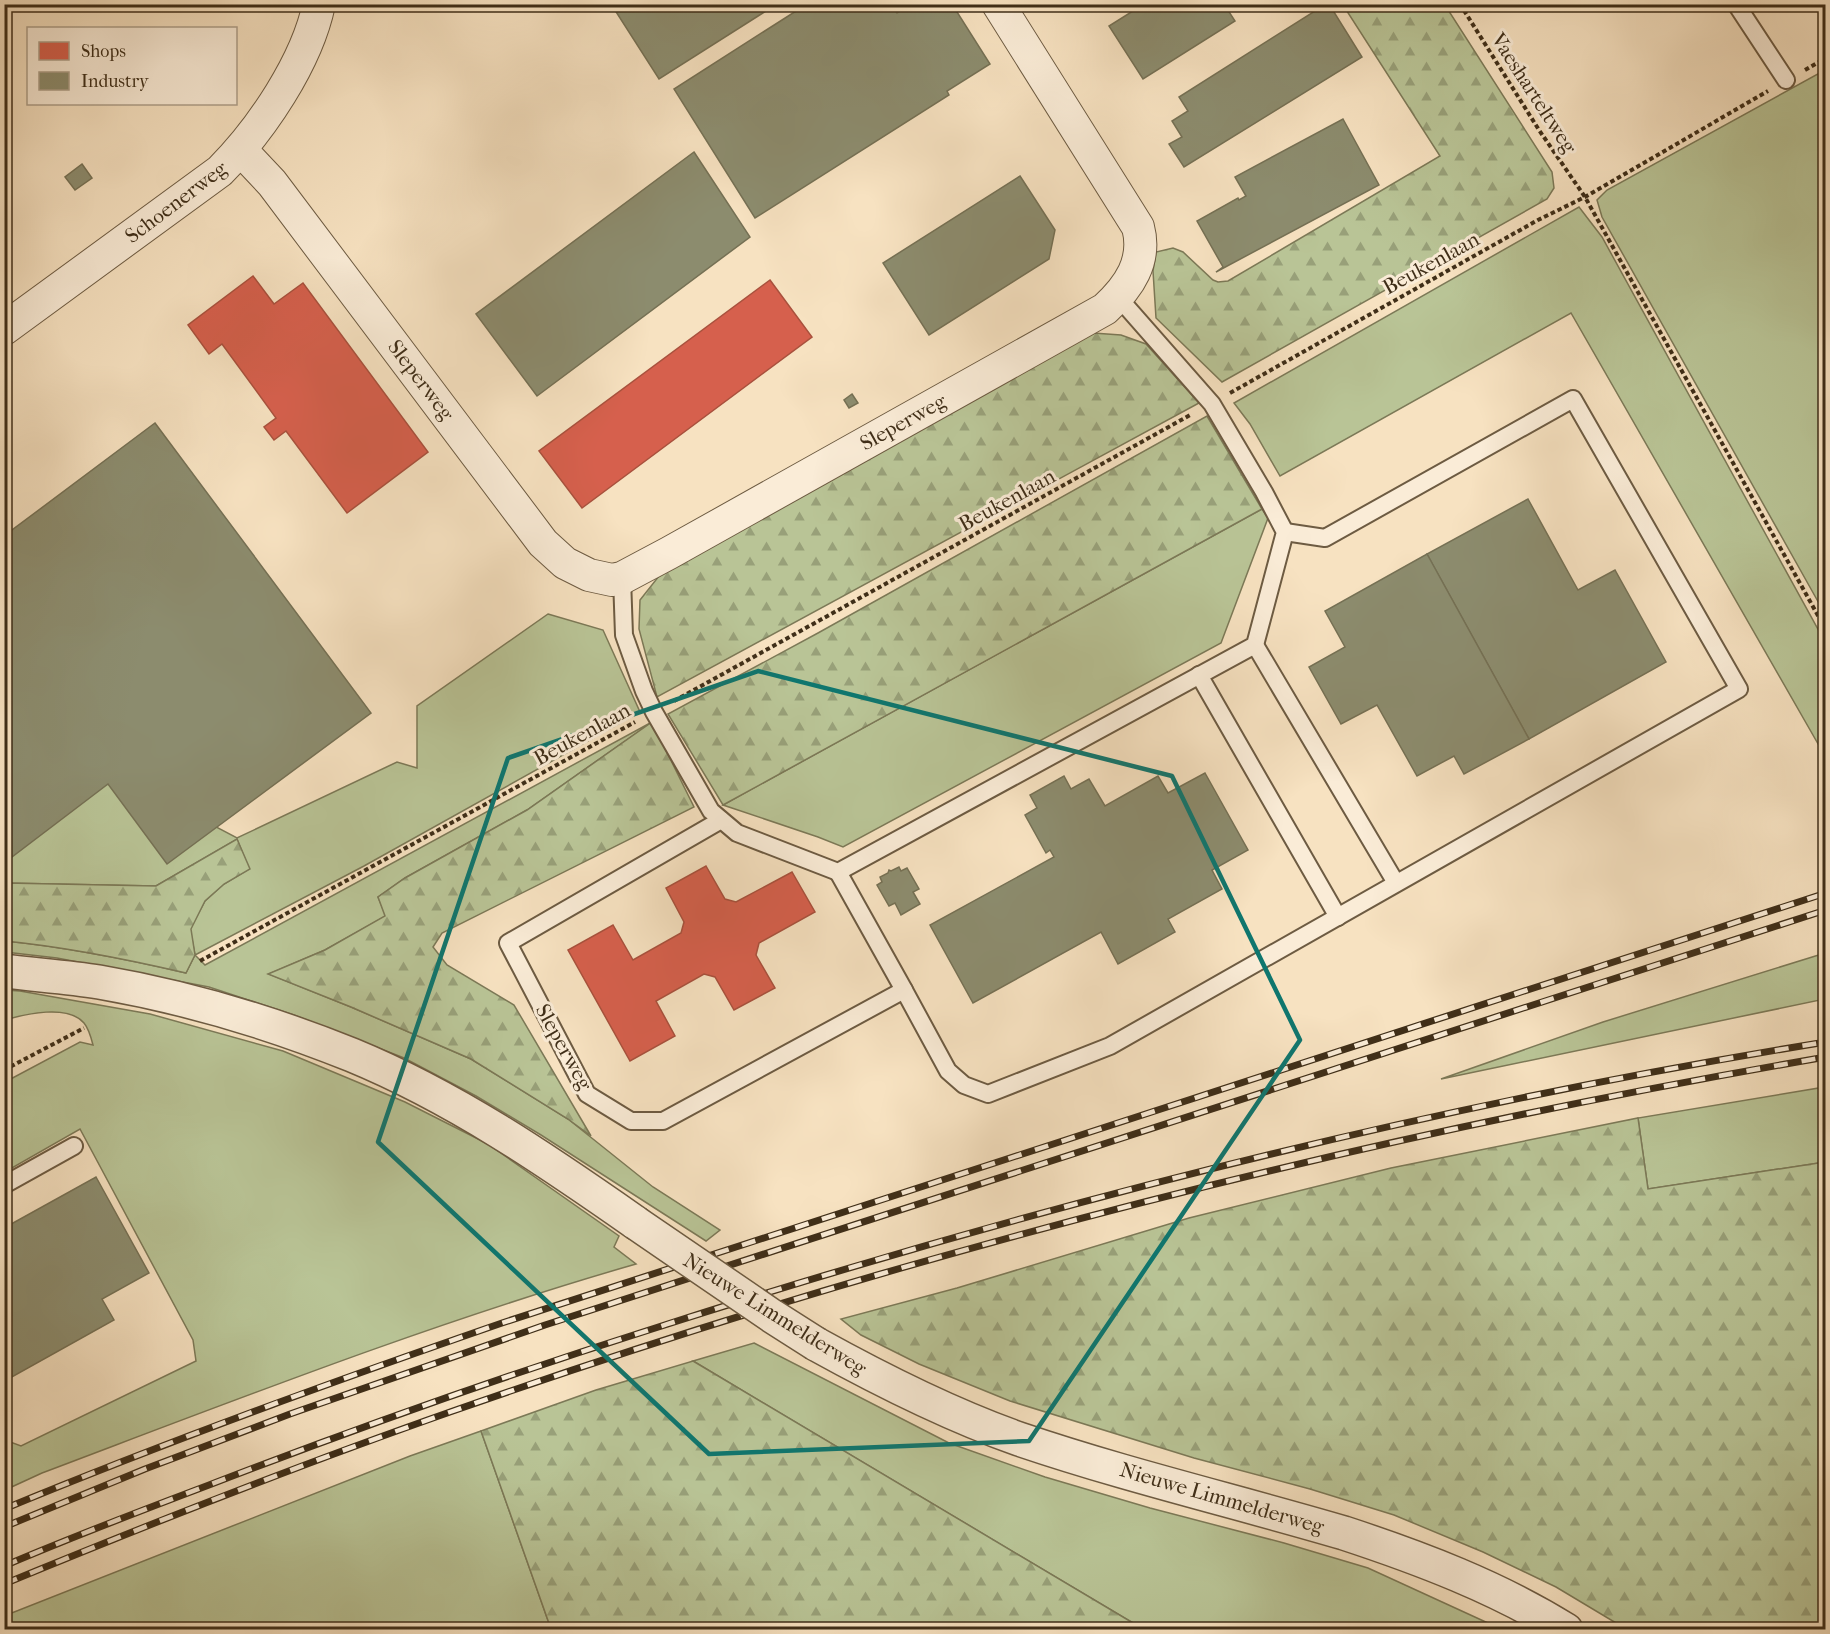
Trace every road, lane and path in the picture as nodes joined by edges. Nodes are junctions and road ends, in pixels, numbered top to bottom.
1 (319, 4) edge
2 (998, 4) edge
3 (1460, 4) edge
4 (1736, 4) edge
5 (1826, 58) edge
6 (1786, 80) junction
7 (241, 150) junction
8 (1585, 197) junction
9 (1118, 297) junction
10 (4, 329) edge
11 (1212, 404) junction
12 (1285, 532) junction
13 (622, 578) junction
14 (1826, 630) edge
15 (1255, 645) junction
16 (1199, 675) junction
17 (654, 712) junction
18 (716, 816) junction
19 (838, 872) junction
20 (1396, 884) junction
21 (1338, 917) junction
22 (200, 961) dead end
23 (4, 971) edge
24 (904, 990) junction
25 (84, 1028) dead end
26 (4, 1070) edge
27 (74, 1146) dead end
28 (4, 1185) edge
29 (1566, 1629) edge

1 - 7 street, Schoenerweg
2 - 9 street, Sleperweg
3 - 8 path, Vaesharteltweg
4 - 6 lane
5 - 6 path, Beukenlaan
6 - 8 path, Beukenlaan
7 - 10 street, Schoenerweg
7 - 13 street, Sleperweg
8 - 11 path, Beukenlaan
8 - 14 path, Vaesharteltweg
9 - 11 lane
9 - 13 street, Sleperweg
11 - 12 lane
11 - 17 path, Beukenlaan
12 - 15 lane
12 - 20 lane
13 - 17 lane
15 - 16 lane
15 - 20 lane
16 - 19 lane
16 - 21 lane
17 - 18 lane
17 - 22 path, Beukenlaan
18 - 19 lane
18 - 24 lane, Sleperweg
19 - 24 lane
20 - 21 lane
21 - 24 lane
23 - 29 street, Nieuwe Limmelderweg, bridge
25 - 26 path
27 - 28 lane

